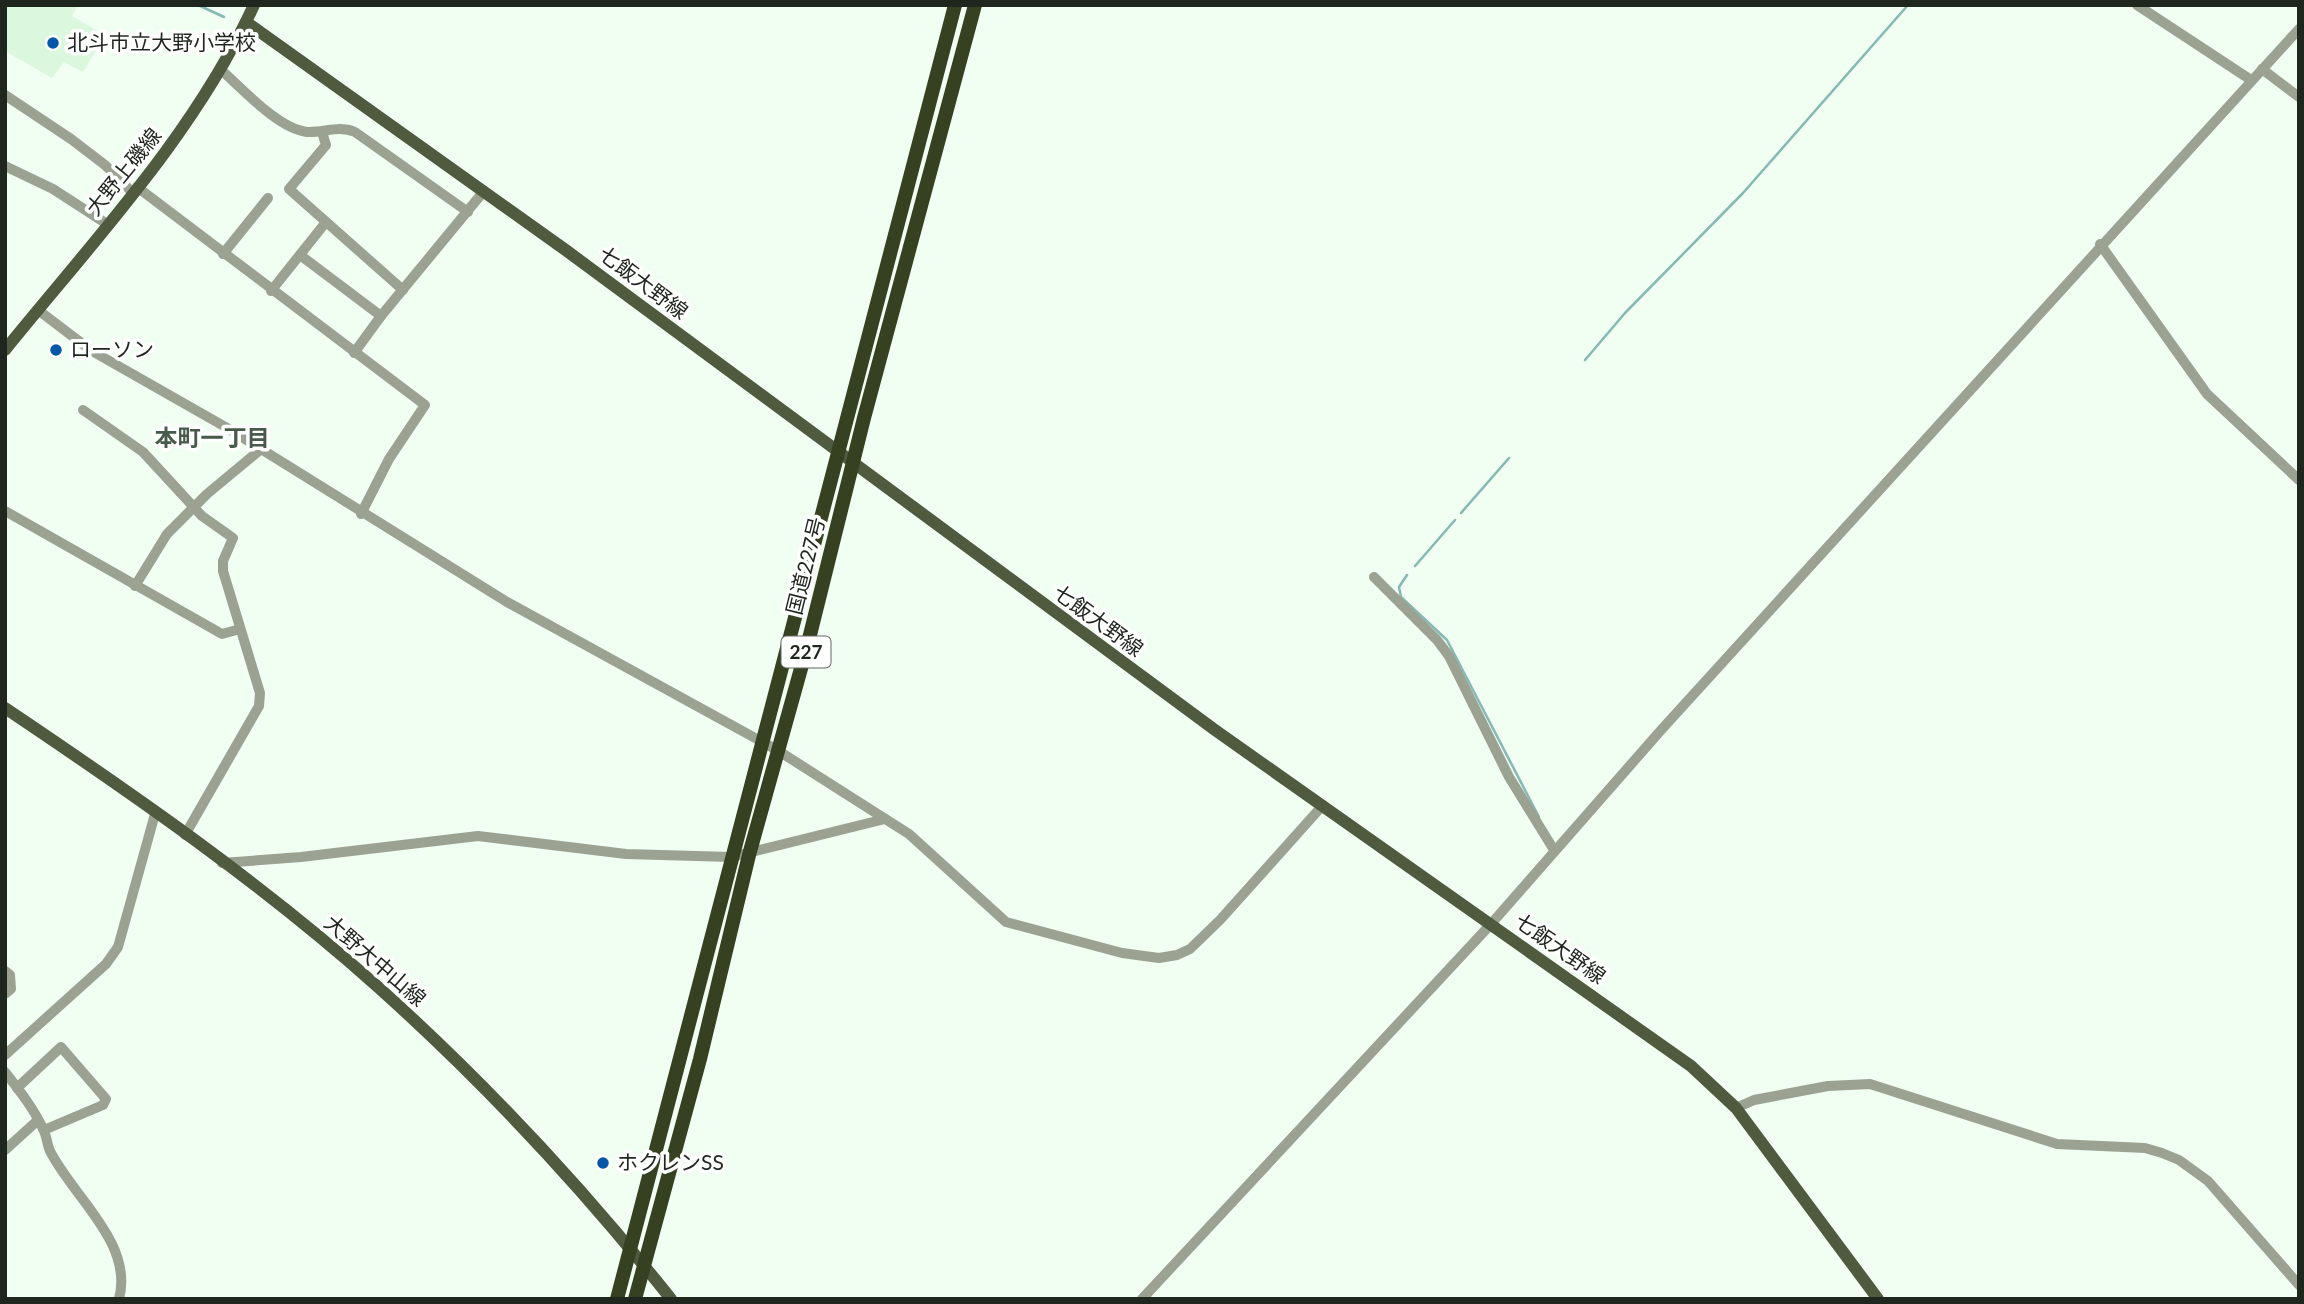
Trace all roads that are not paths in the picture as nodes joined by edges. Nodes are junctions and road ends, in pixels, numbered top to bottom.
1 (254, 5) edge
2 (955, 5) edge
3 (975, 5) edge
4 (2137, 5) edge
5 (246, 22) junction
6 (2299, 29) edge
7 (220, 69) junction
8 (2262, 69) junction
9 (2251, 80) junction
10 (5, 95) edge
11 (2299, 97) edge
12 (323, 132) junction
13 (5, 166) edge
14 (135, 190) junction
15 (484, 191) junction
16 (268, 198) dead end
17 (467, 212) junction
18 (326, 222) junction
19 (107, 224) junction
20 (2100, 244) junction
21 (223, 254) junction
22 (300, 255) junction
23 (403, 290) junction
24 (271, 291) junction
25 (38, 310) junction
26 (381, 316) junction
27 (5, 350) edge
28 (354, 353) junction
29 (83, 410) dead end
30 (260, 450) junction
31 (839, 453) junction
32 (853, 464) junction
33 (2299, 480) edge
34 (194, 506) junction
35 (5, 511) edge
36 (361, 513) junction
37 (1374, 577) dead end
38 (135, 586) junction
39 (240, 629) junction
40 (5, 708) edge
41 (762, 743) junction
42 (777, 750) junction
43 (1323, 805) junction
44 (155, 814) junction
45 (885, 819) junction
46 (185, 835) junction
47 (1554, 850) junction
48 (749, 855) junction
49 (730, 857) junction
50 (222, 863) junction
51 (1491, 924) junction
52 (5, 971) edge
53 (5, 994) edge
54 (5, 1055) edge
55 (5, 1072) edge
56 (18, 1088) junction
57 (1736, 1108) junction
58 (41, 1125) junction
59 (5, 1150) edge
60 (631, 1249) junction
61 (644, 1264) junction
62 (2299, 1286) edge
63 (119, 1299) edge
64 (617, 1299) edge
65 (635, 1299) edge
66 (671, 1299) edge
67 (1142, 1299) edge
68 (1878, 1299) edge

1 - 5 main road, 大野上磯線
2 - 31 highway, 国道227号 / 227
3 - 32 highway, 国道227号 / 227
4 - 9 street
5 - 7 main road, 大野上磯線
5 - 15 main road, 七飯大野線
6 - 8 street
7 - 12 street
7 - 14 main road, 大野上磯線
8 - 9 street
8 - 11 street
9 - 20 street
10 - 14 street
12 - 17 street
12 - 18 street
13 - 19 street
14 - 19 main road, 大野上磯線
14 - 21 street
15 - 17 street
15 - 31 main road, 七飯大野線
16 - 21 street
17 - 23 street
18 - 22 street
18 - 23 street
19 - 25 main road, 大野上磯線
20 - 33 street
20 - 47 street
21 - 24 street
22 - 24 street
22 - 26 street
23 - 26 street
24 - 28 street
25 - 27 main road, 大野上磯線
25 - 30 street
26 - 28 street
28 - 36 street
29 - 34 street
30 - 34 street
30 - 36 street
31 - 32 main road, 七飯大野線
31 - 41 highway, 国道227号 / 227
32 - 42 highway, 国道227号 / 227
32 - 43 main road, 七飯大野線
34 - 38 street
34 - 39 street
35 - 38 street
36 - 41 street
37 - 47 street
38 - 39 street
39 - 46 street
40 - 44 main road, 大野大中山線
41 - 42 street
41 - 49 highway, 国道227号 / 227
42 - 45 street
42 - 48 highway, 国道227号 / 227
43 - 45 street
43 - 51 main road, 七飯大野線
44 - 46 main road, 大野大中山線
44 - 54 street
45 - 48 street
46 - 50 main road, 大野大中山線
47 - 51 street
48 - 49 street
48 - 61 highway, 国道227号 / 227
49 - 50 street
49 - 60 highway, 国道227号 / 227
50 - 60 main road, 大野大中山線
51 - 57 main road, 七飯大野線
51 - 67 street
52 - 53 street
55 - 56 street
56 - 58 street
56 - 58 street
57 - 62 street
57 - 68 main road, 七飯大野線
58 - 59 street
58 - 63 street
60 - 61 main road, 大野大中山線
60 - 64 highway, 国道227号 / 227
61 - 65 highway, 国道227号 / 227
61 - 66 main road, 大野大中山線

